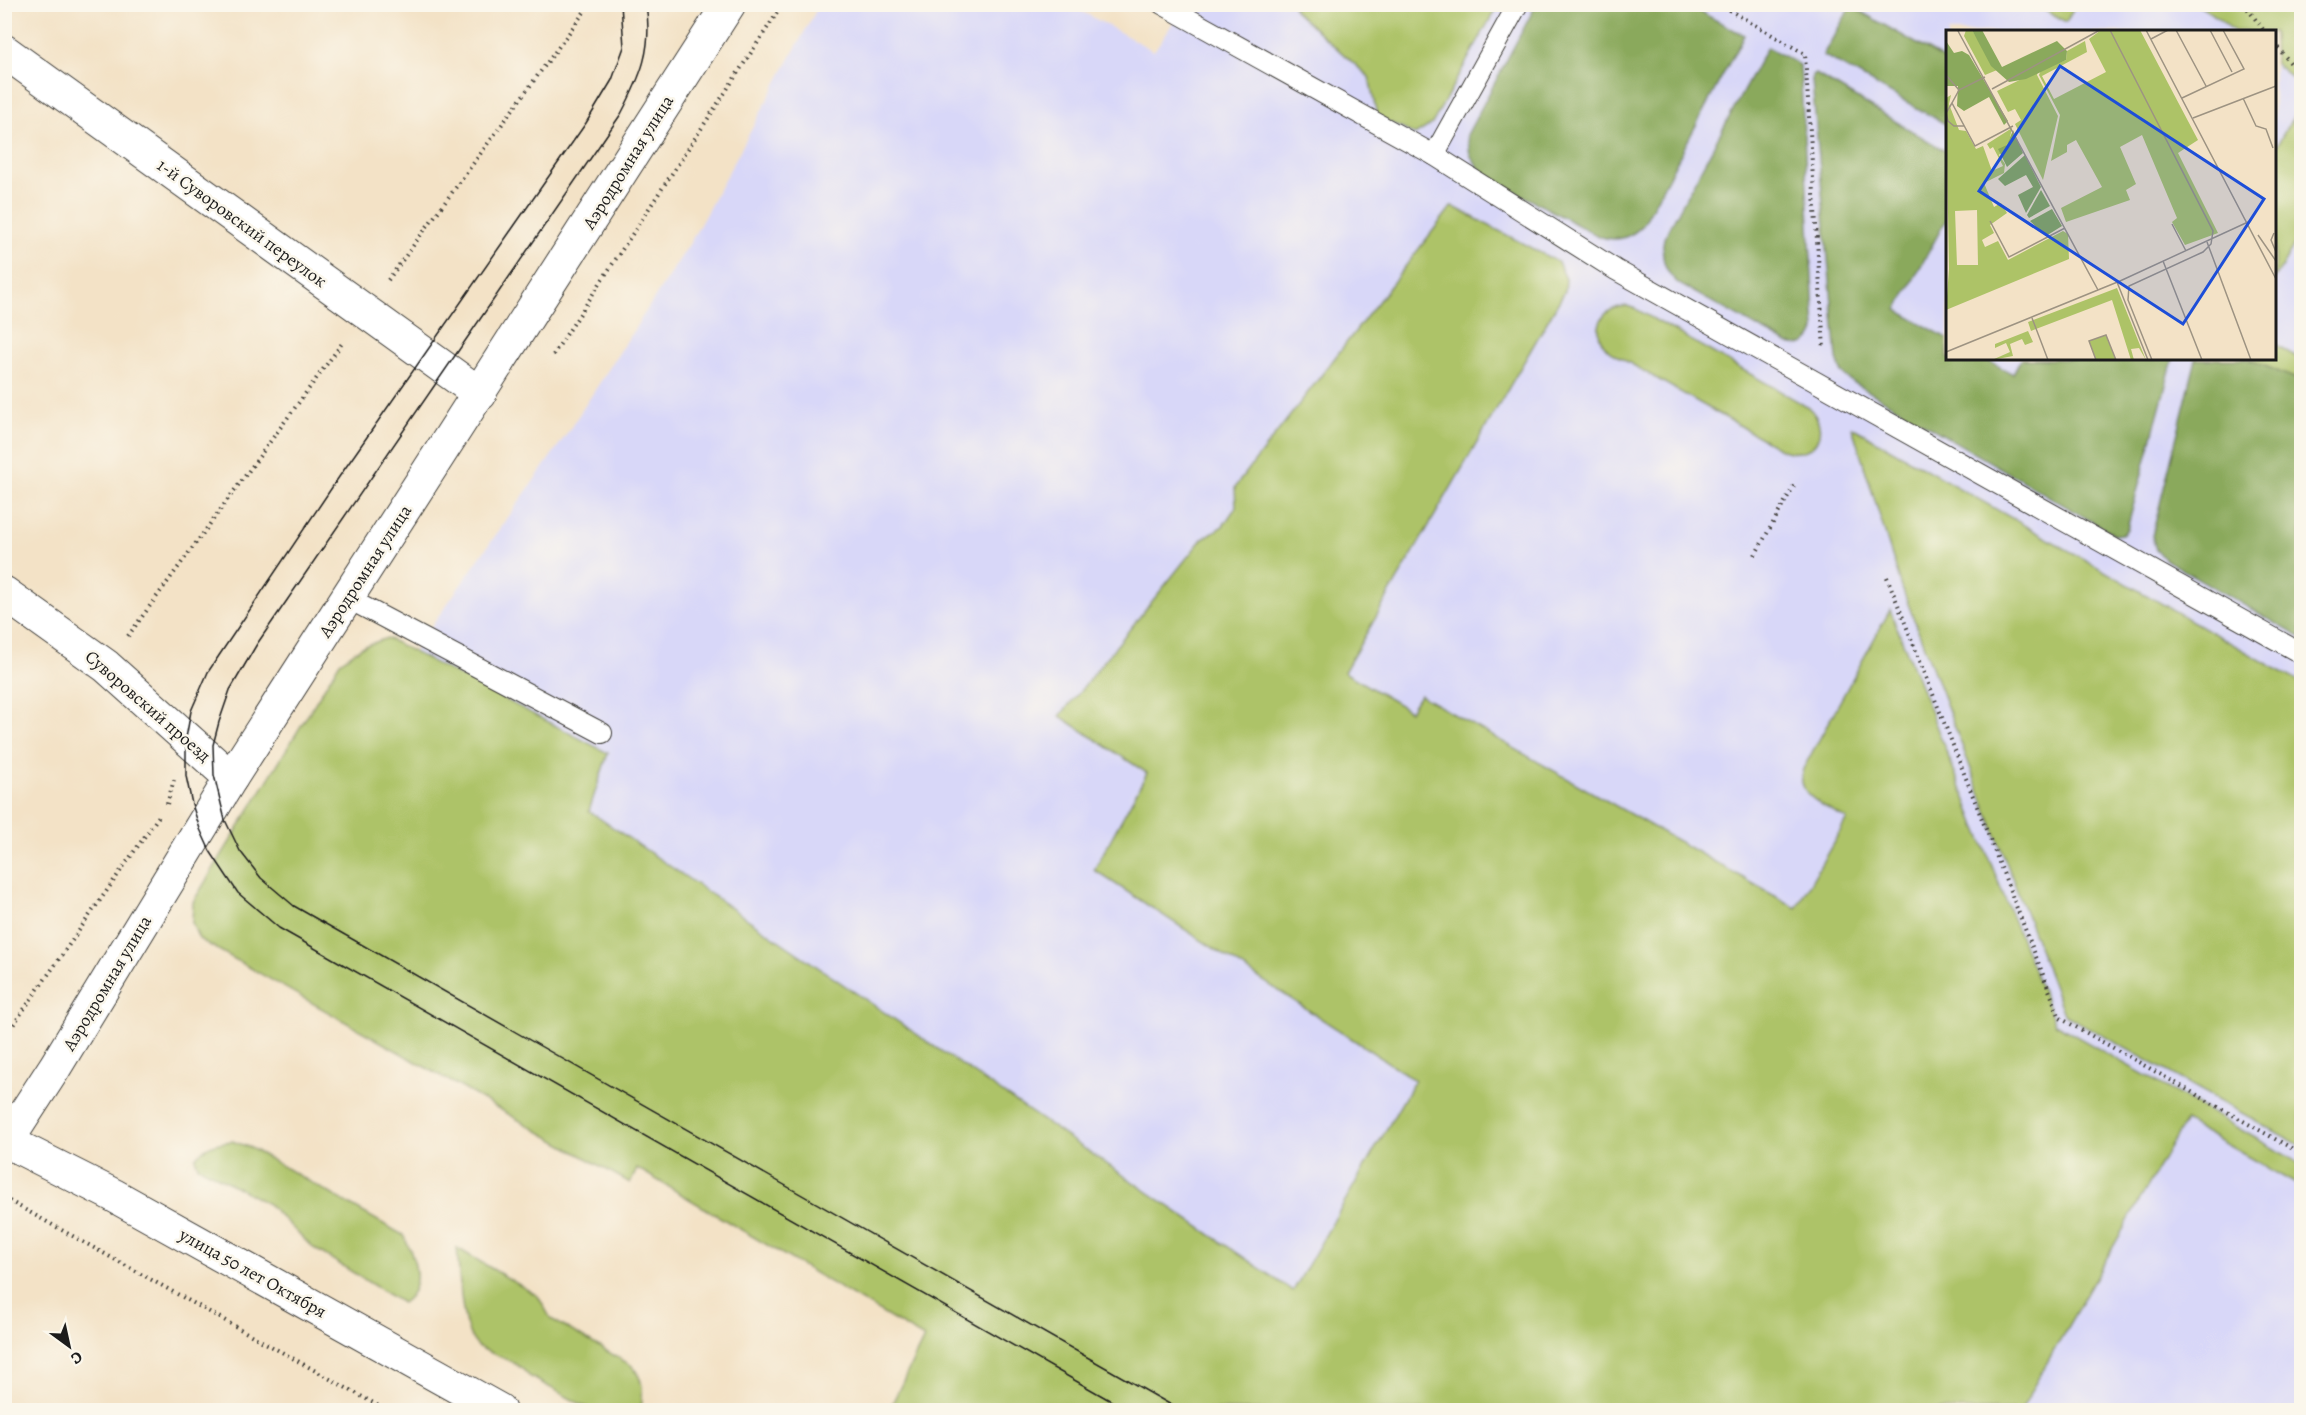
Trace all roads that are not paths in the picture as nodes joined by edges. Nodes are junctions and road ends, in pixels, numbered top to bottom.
1 (729, 4) edge
2 (1162, 4) edge
3 (1518, 4) edge
4 (4, 51) edge
5 (1434, 155) junction
6 (480, 394) junction
7 (4, 593) edge
8 (347, 598) junction
9 (2301, 654) edge
10 (602, 733) dead end
11 (231, 778) junction
12 (6, 1140) edge
13 (500, 1410) edge

1 - 6 street, Аэродромная улица
2 - 5 lane
3 - 5 lane
4 - 6 street, 1-й Суворовский переулок
5 - 9 lane
6 - 8 street, Аэродромная улица
7 - 11 street, Суворовский проезд
8 - 10 lane
8 - 11 street, Аэродромная улица
11 - 12 street, Аэродромная улица
12 - 13 street, улица 50 лет Октября

